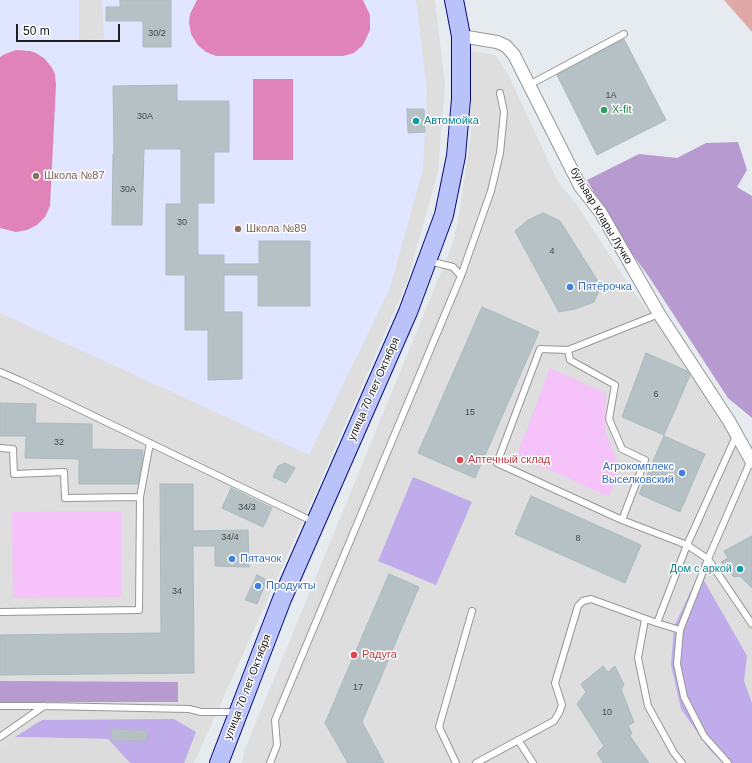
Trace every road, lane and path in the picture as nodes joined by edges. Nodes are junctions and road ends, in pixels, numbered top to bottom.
1 (454, 0) edge
2 (624, 34) dead end
3 (461, 36) junction
4 (529, 85) junction
5 (500, 93) dead end
6 (428, 260) junction
7 (461, 276) junction
8 (659, 314) junction
9 (568, 350) junction
10 (0, 372) edge
11 (737, 434) junction
12 (150, 443) junction
13 (0, 448) edge
14 (751, 461) edge
15 (140, 497) junction
16 (622, 520) junction
17 (315, 522) junction
18 (687, 545) junction
19 (708, 559) junction
20 (472, 611) dead end
21 (0, 612) edge
22 (645, 619) junction
23 (657, 623) junction
24 (752, 624) edge
25 (680, 630) junction
26 (0, 706) edge
27 (45, 706) junction
28 (238, 712) junction
29 (0, 737) edge
30 (518, 740) junction
31 (221, 762) edge
32 (270, 763) edge
33 (456, 763) edge
34 (476, 763) edge
35 (533, 763) edge
36 (682, 763) edge
37 (728, 763) edge

1 - 3 main road, улица 70 лет Октября
2 - 4 lane
3 - 4 street, бульвар Клары Лучко
3 - 6 main road, улица 70 лет Октября
4 - 8 street, бульвар Клары Лучко
5 - 7 lane
6 - 7 lane
6 - 17 main road, улица 70 лет Октября
7 - 32 lane
8 - 9 lane
8 - 11 street, бульвар Клары Лучко
9 - 16 lane
9 - 16 lane
10 - 12 lane
11 - 14 street, бульвар Клары Лучко
11 - 18 lane
12 - 15 lane
12 - 17 lane
13 - 15 lane
14 - 19 lane
15 - 21 lane
16 - 18 lane
17 - 28 main road, улица 70 лет Октября
18 - 19 lane
18 - 23 lane
19 - 24 lane
19 - 25 lane
20 - 33 lane
22 - 23 lane
22 - 30 lane
22 - 36 lane
23 - 25 lane
25 - 37 lane
26 - 27 lane
27 - 28 lane
27 - 29 lane
28 - 31 main road, улица 70 лет Октября
30 - 34 lane
30 - 35 lane

